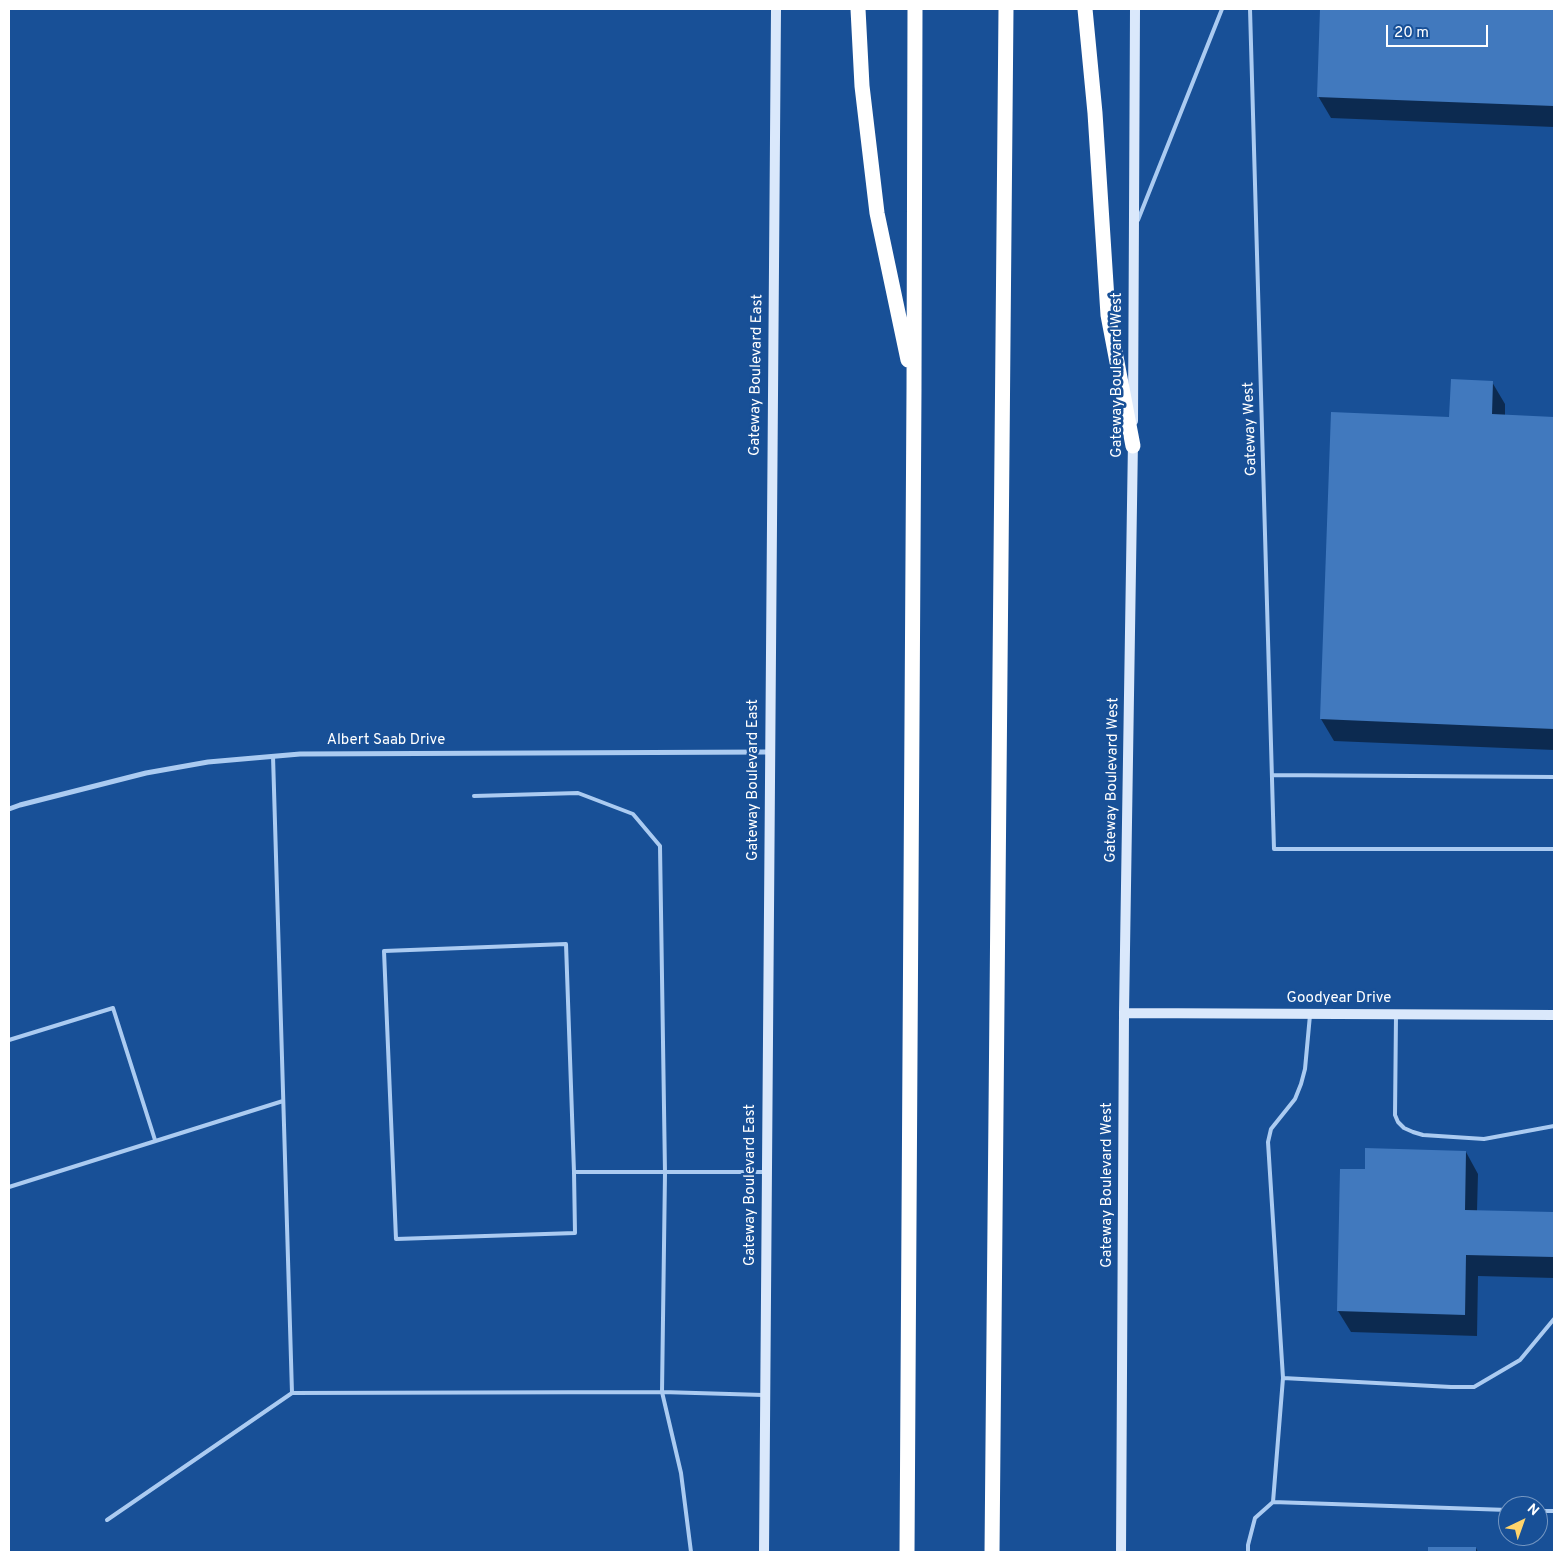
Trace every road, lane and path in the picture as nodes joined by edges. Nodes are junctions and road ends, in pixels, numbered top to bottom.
1 (776, 9) edge
2 (858, 9) edge
3 (915, 9) edge
4 (1006, 9) edge
5 (1085, 9) edge
6 (1135, 9) edge
7 (1222, 9) edge
8 (1250, 9) edge
9 (1134, 230) junction
10 (914, 389) junction
11 (1133, 446) junction
12 (769, 752) junction
13 (273, 756) junction
14 (1272, 775) junction
15 (1554, 777) edge
16 (474, 796) dead end
17 (9, 809) edge
18 (1554, 849) edge
19 (1124, 1013) junction
20 (1310, 1014) junction
21 (1396, 1014) junction
22 (1554, 1015) edge
23 (9, 1040) edge
24 (283, 1100) junction
25 (1554, 1126) edge
26 (155, 1140) junction
27 (574, 1172) junction
28 (766, 1172) junction
29 (665, 1173) junction
30 (9, 1187) edge
31 (1554, 1319) edge
32 (1283, 1378) junction
33 (292, 1392) junction
34 (662, 1392) junction
35 (764, 1395) junction
36 (1273, 1502) junction
37 (1498, 1510) edge
38 (107, 1520) dead end
39 (690, 1552) edge
40 (764, 1552) edge
41 (907, 1552) edge
42 (992, 1552) edge
43 (1121, 1552) edge
44 (1248, 1552) edge

1 - 12 main road, Gateway Boulevard East
2 - 10 highway
3 - 10 highway
4 - 42 highway
5 - 11 highway
6 - 9 main road, Gateway Boulevard West
7 - 9 lane
8 - 14 lane, Gateway West
9 - 11 main road, Gateway Boulevard West
10 - 41 highway
11 - 19 main road, Gateway Boulevard West
12 - 13 street, Albert Saab Drive
12 - 28 main road, Gateway Boulevard East
13 - 17 street, Albert Saab Drive
13 - 24 lane
14 - 15 lane
14 - 18 lane, Gateway West
16 - 29 lane
19 - 20 main road, Goodyear Drive
19 - 43 main road, Gateway Boulevard West
20 - 21 main road, Goodyear Drive
20 - 32 lane
21 - 22 main road, Goodyear Drive
21 - 25 lane
23 - 26 lane
24 - 26 lane
24 - 33 lane
26 - 30 lane
27 - 27 lane
27 - 29 lane
28 - 29 lane
28 - 35 main road, Gateway Boulevard East
29 - 34 lane
31 - 32 lane
32 - 36 lane
33 - 34 lane
33 - 38 lane
34 - 35 lane
34 - 39 lane
35 - 40 main road, Gateway Boulevard East
36 - 37 lane
36 - 44 lane

